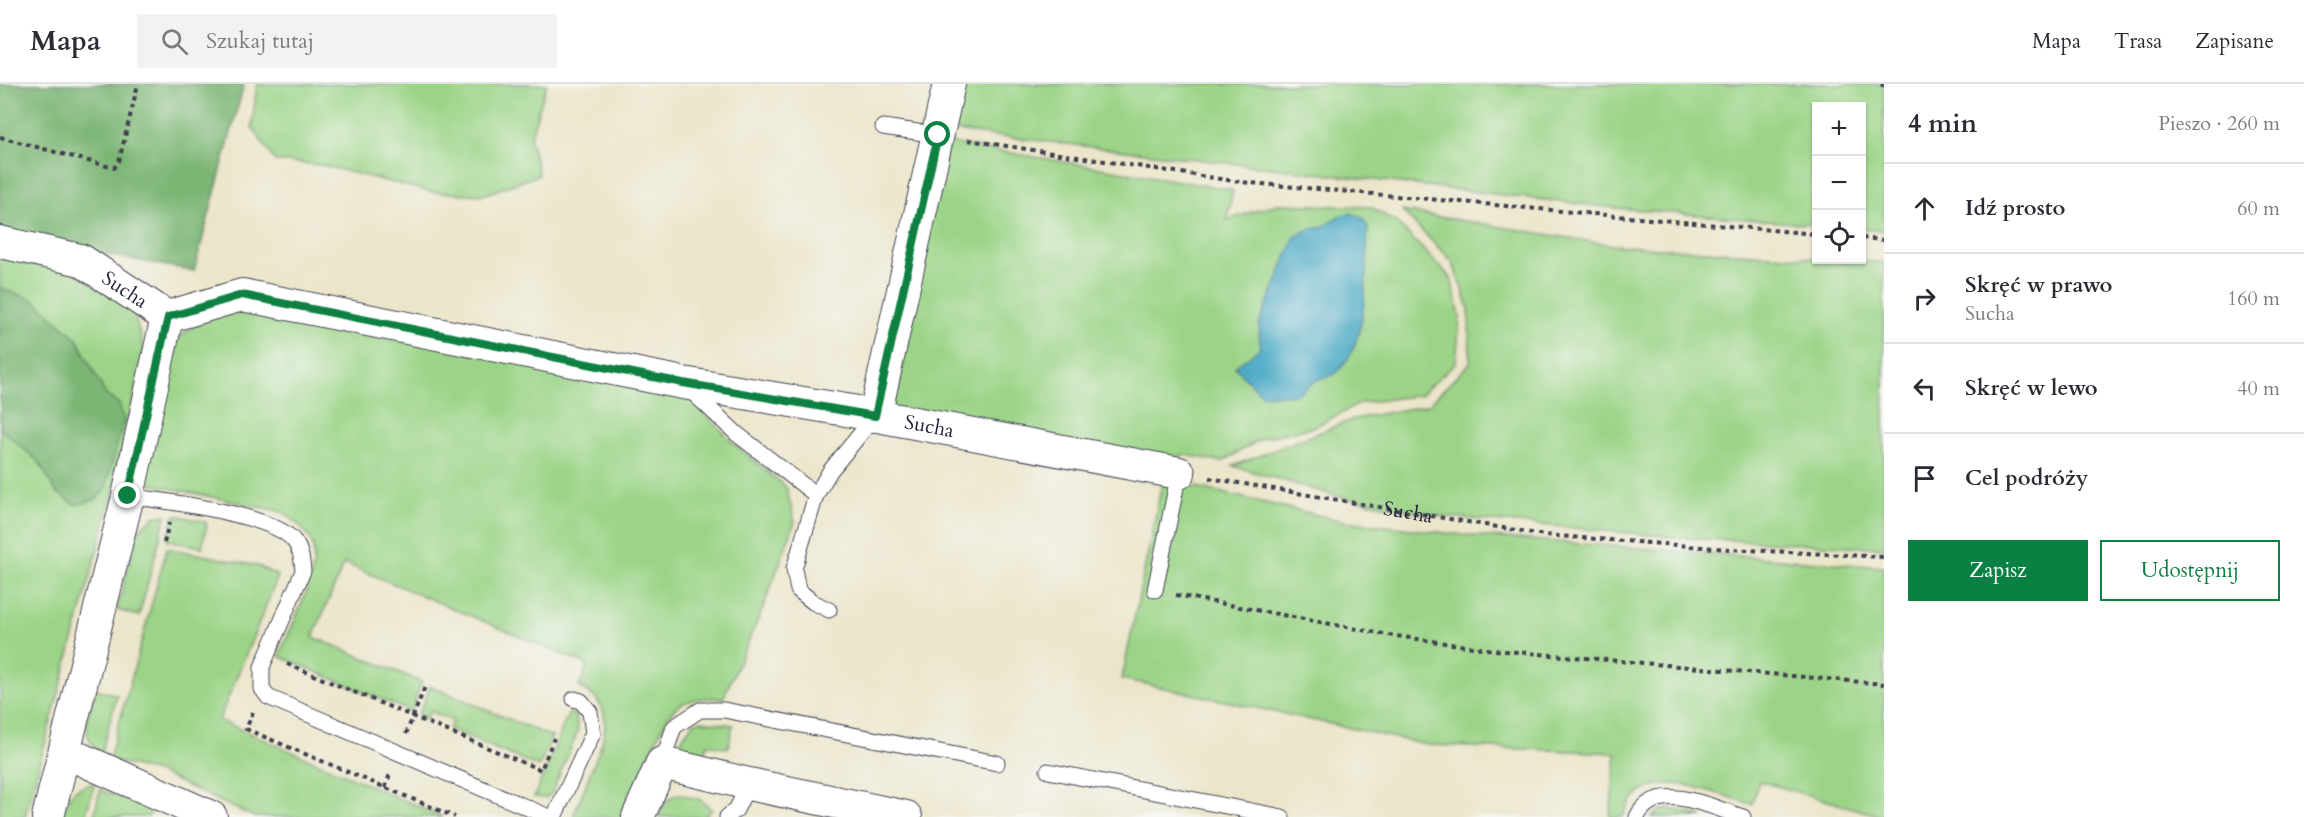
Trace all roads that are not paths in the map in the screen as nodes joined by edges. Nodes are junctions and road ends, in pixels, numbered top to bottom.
1 (949, 84) edge
2 (883, 127) dead end
3 (938, 135) junction
4 (0, 242) edge
5 (168, 317) junction
6 (683, 383) junction
7 (875, 416) junction
8 (1179, 473) joint
9 (816, 495) junction
10 (128, 496) junction
11 (1155, 591) road end
12 (829, 610) dead end
13 (574, 699) dead end
14 (65, 752) junction
15 (662, 763) junction
16 (997, 763) dead end
17 (1048, 771) dead end
18 (749, 784) junction
19 (48, 817) edge
20 (211, 817) edge
21 (549, 817) edge
22 (554, 817) edge
23 (639, 817) edge
24 (727, 817) edge
25 (906, 817) edge
26 (1282, 817) edge
27 (1637, 817) edge
28 (1743, 817) edge

1 - 3 street
2 - 3 lane
3 - 7 street
4 - 5 street, Sucha
5 - 6 street, Sucha
5 - 10 street
6 - 7 street, Sucha
6 - 9 lane
7 - 8 street, Sucha
7 - 9 lane
8 - 11 lane
9 - 12 lane
10 - 14 street
10 - 21 lane
13 - 22 lane
14 - 19 street
14 - 20 street
15 - 16 lane
15 - 18 street
15 - 23 street
17 - 26 lane
18 - 24 lane
18 - 25 street
27 - 28 lane

